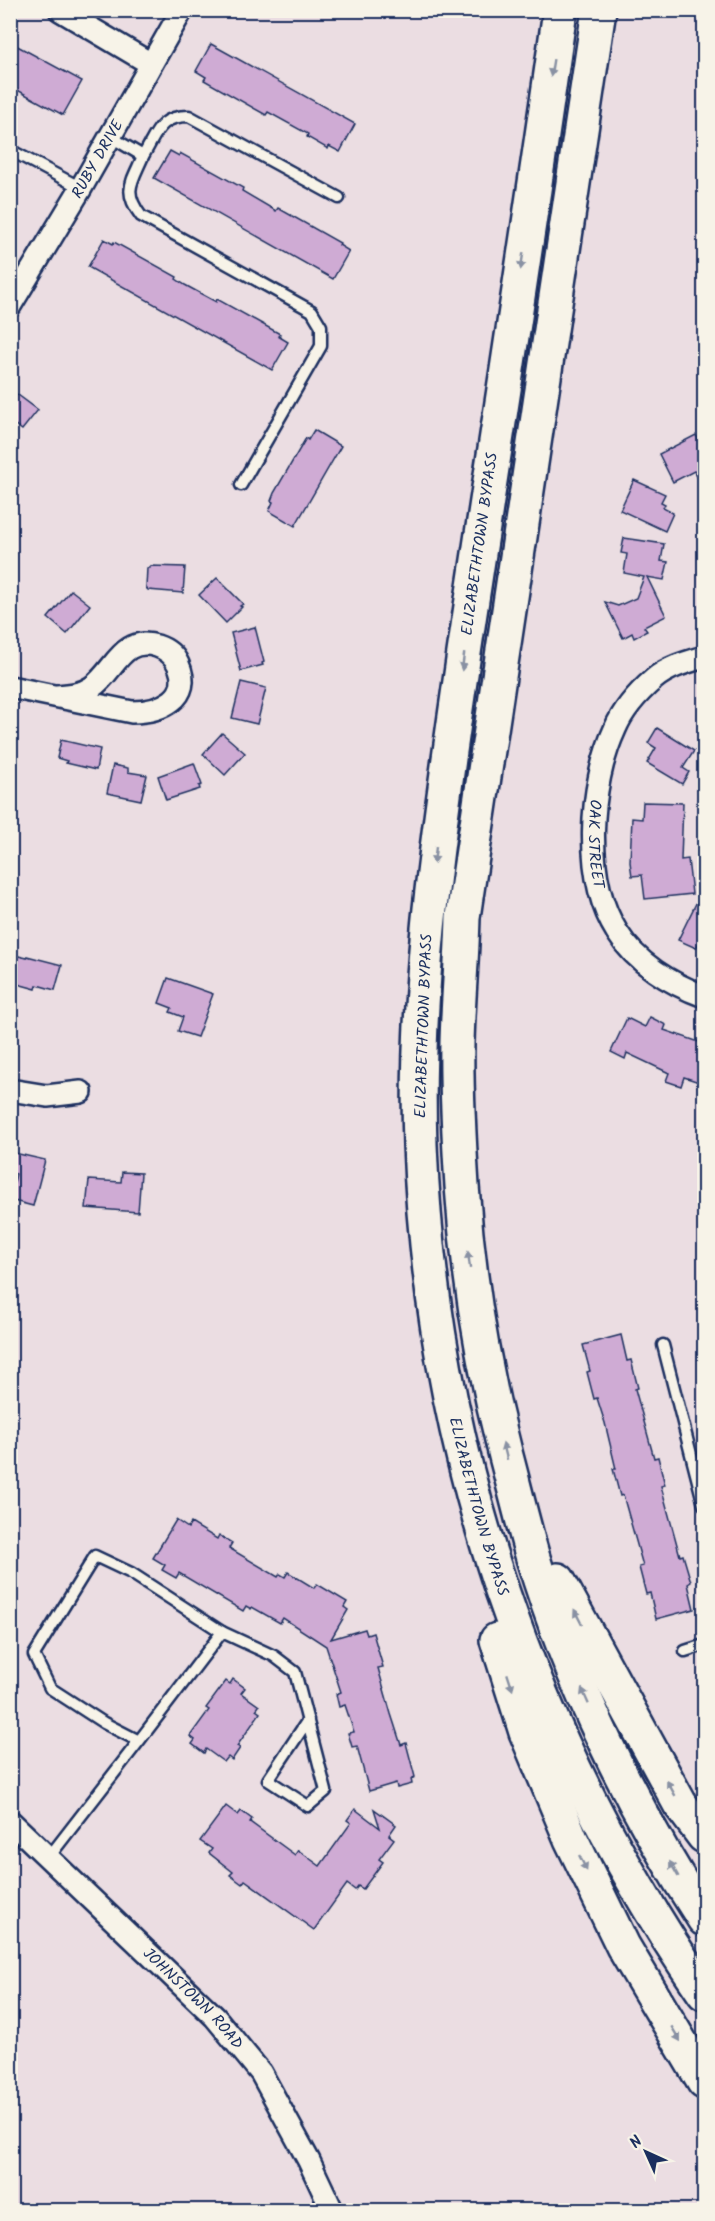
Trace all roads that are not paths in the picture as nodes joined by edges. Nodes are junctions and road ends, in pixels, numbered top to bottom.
1 (60, 10) edge
2 (182, 10) edge
3 (560, 10) edge
4 (599, 10) edge
5 (152, 64) junction
6 (111, 137) junction
7 (10, 150) edge
8 (143, 156) junction
9 (81, 188) junction
10 (339, 198) dead end
11 (10, 306) edge
12 (241, 485) dead end
13 (705, 657) edge
14 (10, 687) edge
15 (57, 696) junction
16 (705, 996) edge
17 (10, 1090) edge
18 (81, 1092) dead end
19 (663, 1345) dead end
20 (464, 1461) junction
21 (701, 1474) edge
22 (517, 1501) junction
23 (705, 1504) edge
24 (222, 1632) junction
25 (705, 1645) edge
26 (685, 1651) dead end
27 (308, 1720) junction
28 (139, 1741) junction
29 (10, 1821) edge
30 (705, 1836) edge
31 (49, 1857) junction
32 (705, 1919) edge
33 (705, 1992) edge
34 (705, 2082) edge
35 (332, 2211) edge

1 - 5 street
2 - 5 street, RUBY DRIVE
3 -> 20 highway, ELIZABETHTOWN BYPASS
22 -> 4 highway, ELIZABETHTOWN BYPASS
5 - 6 street, RUBY DRIVE
6 - 8 lane
6 - 9 street, RUBY DRIVE
7 - 9 lane
8 - 10 lane
8 - 12 lane
9 - 11 street, RUBY DRIVE
13 - 16 street, OAK STREET
14 - 15 street
15 - 15 street
17 - 18 street
19 - 21 lane
20 - 33 highway, ELIZABETHTOWN BYPASS
20 -> 34 highway
21 - 23 lane
30 -> 22 highway
32 -> 22 highway, ELIZABETHTOWN BYPASS
24 - 27 lane
24 - 28 lane
24 - 28 lane
25 - 26 lane
27 - 27 lane
28 - 31 lane
29 - 31 street, JOHNSTOWN ROAD
31 - 35 street, JOHNSTOWN ROAD

